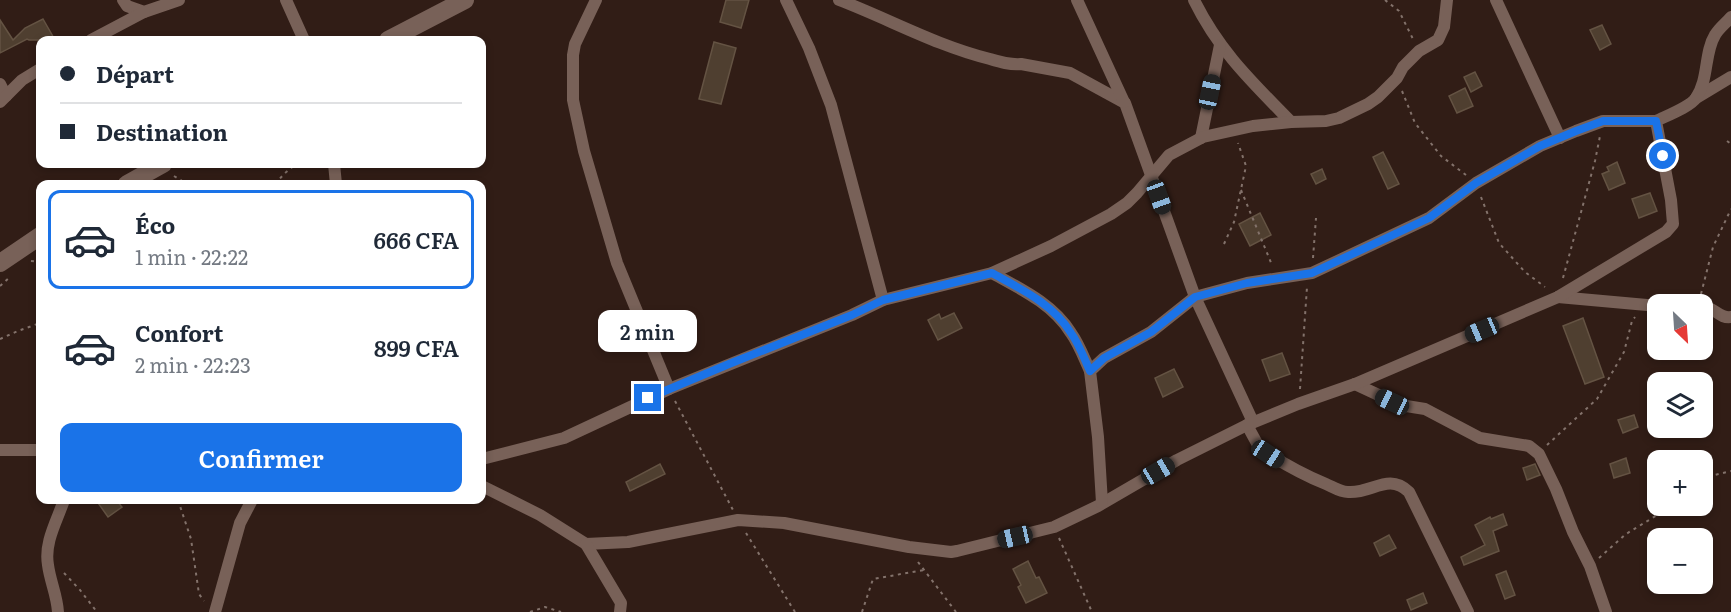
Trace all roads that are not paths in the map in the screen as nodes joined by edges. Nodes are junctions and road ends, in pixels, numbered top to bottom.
1 (123, 0) edge
2 (179, 0) edge
3 (286, 0) edge
4 (465, 0) edge
5 (596, 0) edge
6 (839, 0) edge
7 (1077, 0) edge
8 (1194, 0) edge
9 (1447, 0) edge
10 (1496, 0) edge
11 (790, 1) edge
12 (443, 5) edge
13 (144, 12) junction
14 (1731, 17) edge
15 (99, 36) edge
16 (302, 36) edge
17 (394, 36) edge
18 (1220, 45) junction
19 (36, 71) edge
20 (1731, 77) edge
21 (2, 94) edge
22 (1696, 98) junction
23 (1125, 104) junction
24 (1656, 121) junction
25 (1291, 122) junction
26 (1201, 138) junction
27 (1560, 138) junction
28 (156, 168) edge
29 (1151, 177) junction
30 (134, 180) edge
31 (36, 239) edge
32 (0, 262) edge
33 (992, 273) junction
34 (1195, 297) junction
35 (1558, 297) junction
36 (883, 300) junction
37 (1647, 306) edge
38 (1713, 310) edge
39 (1731, 317) edge
40 (1090, 371) junction
41 (1355, 384) junction
42 (669, 389) junction
43 (1250, 424) junction
44 (0, 450) edge
45 (36, 450) edge
46 (486, 458) edge
47 (486, 488) edge
48 (1102, 503) junction
49 (62, 504) edge
50 (250, 504) edge
51 (586, 544) junction
52 (58, 612) edge
53 (215, 612) edge
54 (620, 612) edge
55 (1468, 612) edge
56 (1606, 612) edge

1 - 13 street
2 - 13 street
3 - 16 street
4 - 12 street
5 - 42 street
6 - 23 street
7 - 23 street
8 - 18 street
9 - 25 street
10 - 27 street
11 - 36 street
12 - 17 street
13 - 15 street
14 - 22 street
18 - 25 street
18 - 26 street
19 - 21 street
20 - 22 street
22 - 24 street
23 - 29 street
24 - 27 street
24 - 35 street
25 - 26 street
26 - 29 street
27 - 34 street
28 - 30 street
29 - 33 street
29 - 34 street
31 - 32 street
33 - 36 street
33 - 40 street
34 - 40 street
34 - 43 street
35 - 37 street
35 - 41 street
36 - 42 street
38 - 39 street
40 - 48 street
41 - 43 street
41 - 56 street
42 - 46 street
43 - 48 street
43 - 55 street
44 - 45 street
47 - 51 street
48 - 51 street
49 - 52 street
50 - 53 street
51 - 54 street

